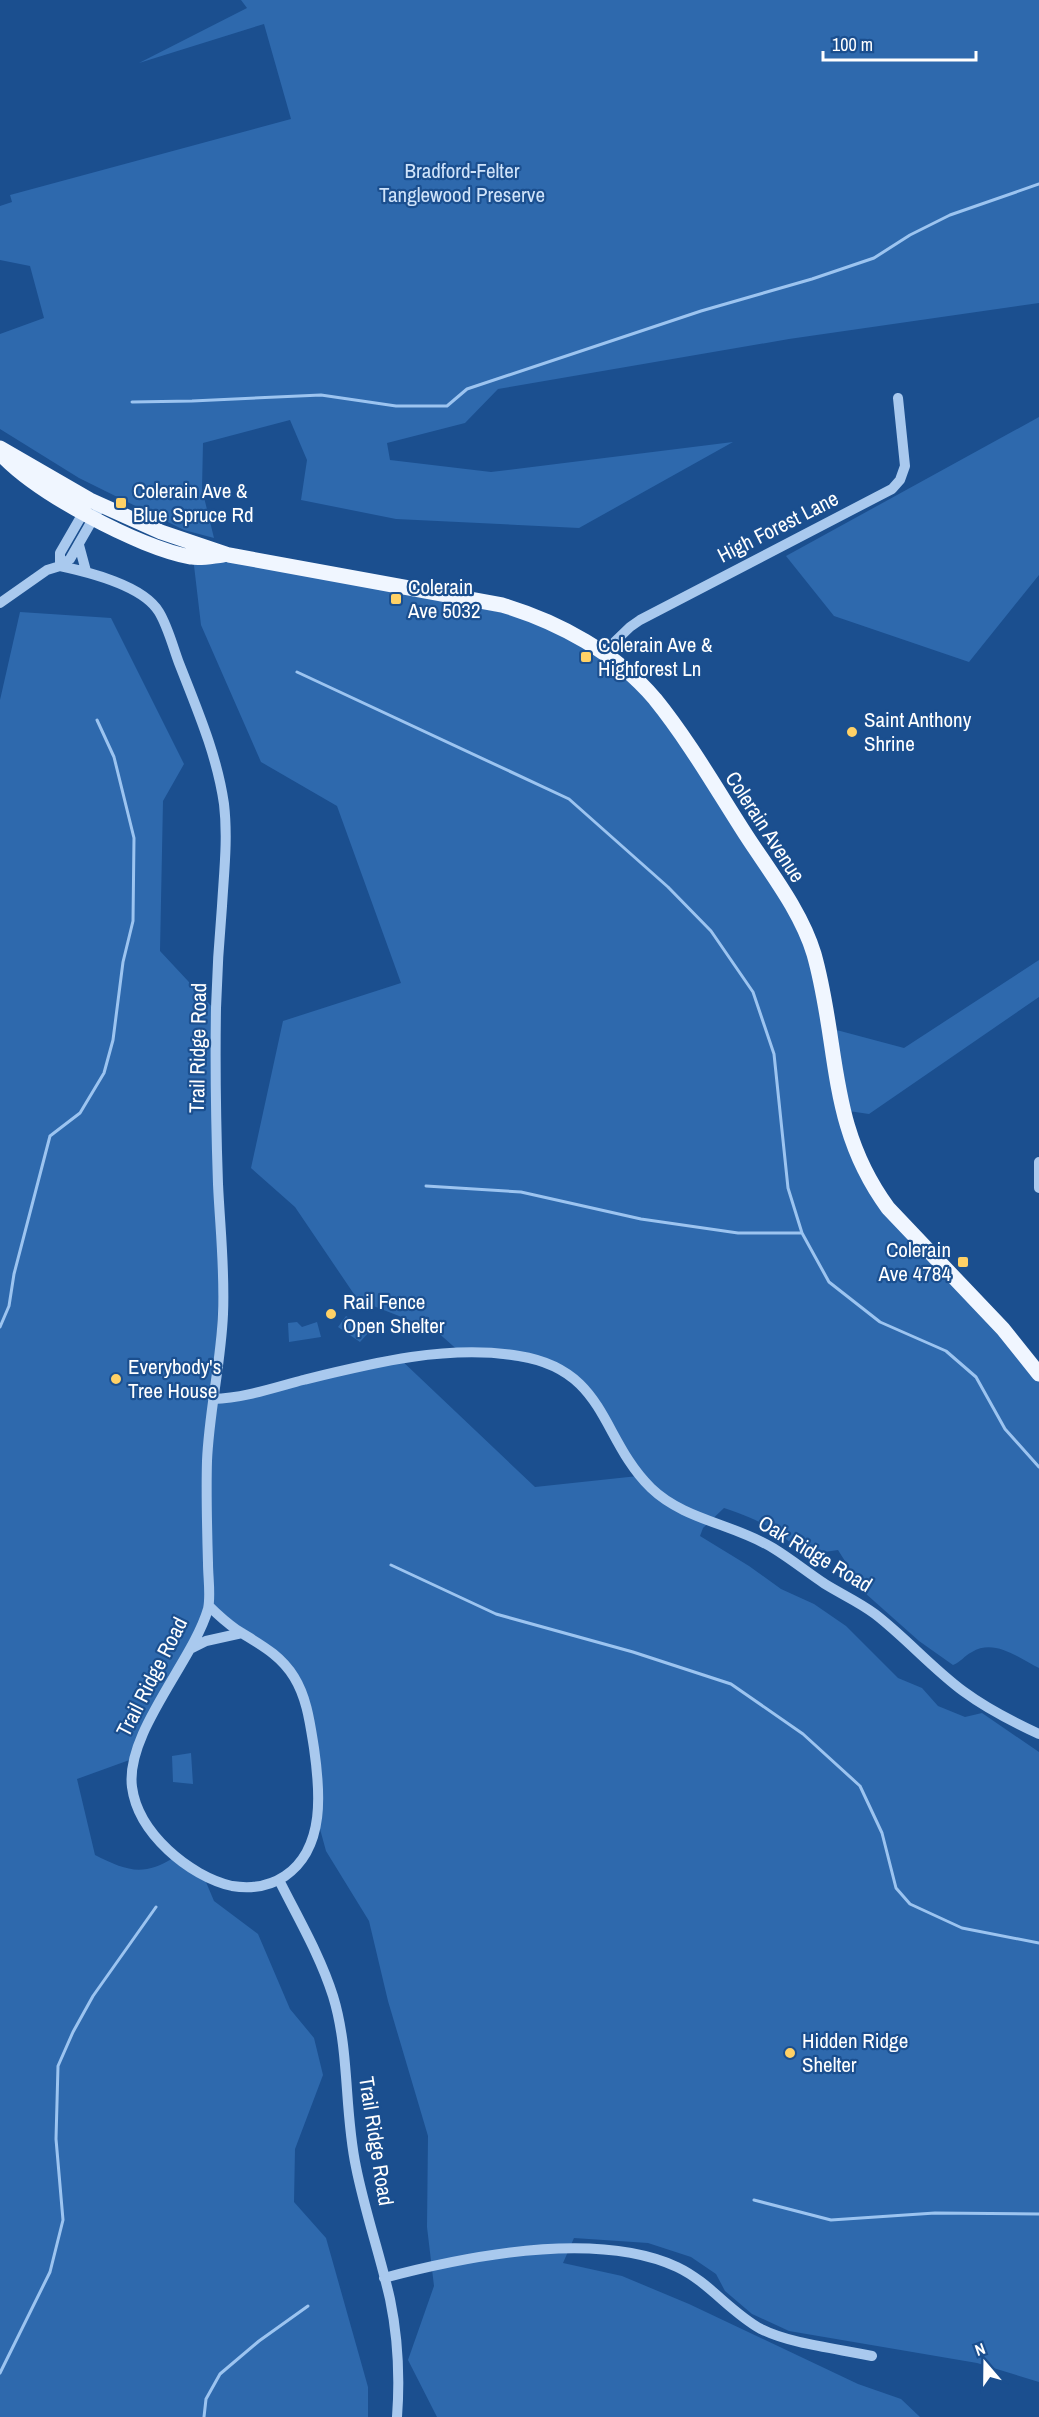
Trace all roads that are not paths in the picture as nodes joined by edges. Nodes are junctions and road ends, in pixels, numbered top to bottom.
1 (898, 398) dead end
2 (0, 448) edge
3 (0, 453) edge
4 (92, 509) junction
5 (79, 545) junction
6 (60, 566) junction
7 (86, 571) junction
8 (0, 603) edge
9 (603, 653) junction
10 (1039, 1162) edge
11 (1039, 1188) edge
12 (1039, 1374) edge
13 (213, 1399) junction
14 (209, 1606) junction
15 (242, 1633) junction
16 (190, 1650) junction
17 (1039, 1734) edge
18 (279, 1880) junction
19 (384, 2278) junction
20 (872, 2356) dead end
21 (397, 2417) edge

1 - 9 street, High Forest Lane
2 - 4 main road, Colerain Avenue
3 - 4 main road, Colerain Avenue
4 - 5 street
4 - 6 street
4 - 9 main road, Colerain Avenue
5 - 6 street
5 - 7 street
6 - 7 street, Trail Ridge Road
6 - 8 street
7 - 13 street, Trail Ridge Road
9 - 12 main road, Colerain Avenue
10 - 11 street
13 - 14 street, Trail Ridge Road
13 - 17 street, Oak Ridge Road
14 - 15 street, Trail Ridge Road
14 - 16 street, Trail Ridge Road
15 - 16 street
15 - 18 street, Trail Ridge Road
16 - 18 street, Trail Ridge Road
18 - 19 street, Trail Ridge Road
19 - 20 street
19 - 21 street, Trail Ridge Road

